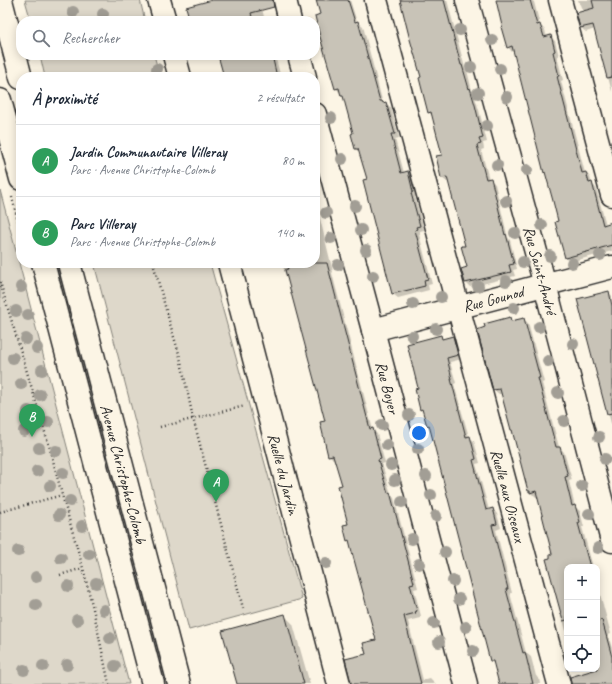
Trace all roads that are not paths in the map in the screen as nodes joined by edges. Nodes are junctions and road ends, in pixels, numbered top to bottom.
1 (1, 0) edge
2 (159, 0) edge
3 (285, 0) edge
4 (376, 0) edge
5 (467, 0) edge
6 (560, 0) edge
7 (164, 16) edge
8 (289, 16) edge
9 (16, 58) edge
10 (16, 60) edge
11 (175, 60) edge
12 (300, 60) edge
13 (19, 72) edge
14 (179, 72) edge
15 (304, 72) edge
16 (0, 100) edge
17 (320, 133) edge
18 (16, 161) edge
19 (612, 195) edge
20 (612, 267) edge
21 (44, 268) edge
22 (70, 268) edge
23 (230, 268) edge
24 (545, 285) junction
25 (459, 308) junction
26 (373, 330) junction
27 (612, 541) edge
28 (152, 684) edge
29 (179, 684) edge
30 (339, 684) edge
31 (466, 684) edge
32 (559, 684) edge

1 - 9 street
2 - 7 street
3 - 8 street
4 - 25 street, Ruelle aux Oiseaux
5 - 24 street, Rue Saint-André
6 - 19 street
10 - 13 street
11 - 14 street
12 - 15 street
16 - 18 street
17 - 26 street, Rue Boyer
20 - 24 street, Rue Gounod
21 - 28 street, Avenue Christophe-Colomb
22 - 29 street, Avenue Christophe-Colomb
23 - 30 street, Ruelle du Jardin
24 - 25 street, Rue Gounod
24 - 27 street, Rue Saint-André
25 - 26 street, Rue Gounod
25 - 32 street, Ruelle aux Oiseaux
26 - 31 street, Rue Boyer

